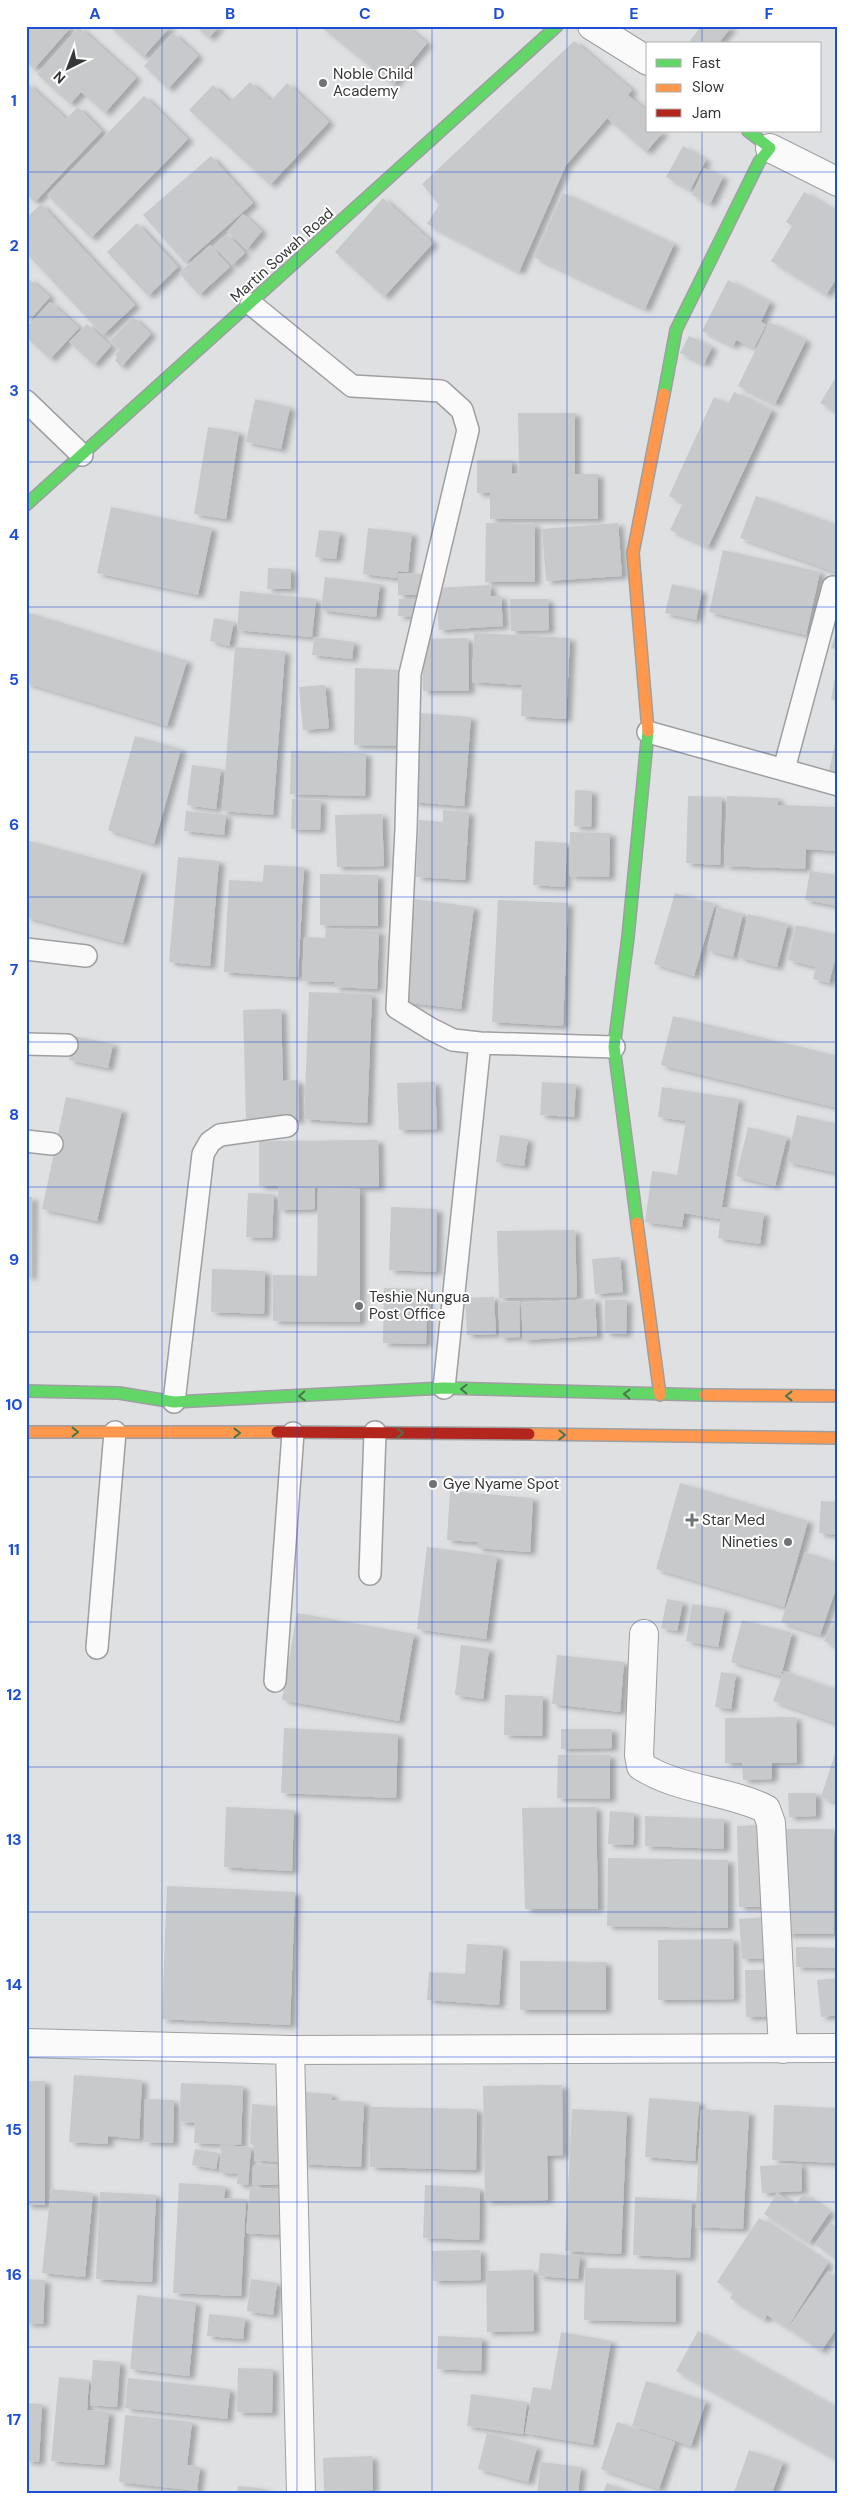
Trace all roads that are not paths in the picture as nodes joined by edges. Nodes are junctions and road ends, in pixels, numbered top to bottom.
1 (557, 26) edge
2 (592, 26) edge
3 (646, 60) edge
4 (749, 132) edge
5 (770, 148) junction
6 (838, 182) edge
7 (251, 304) junction
8 (26, 401) edge
9 (82, 454) junction
10 (26, 506) edge
11 (833, 587) dead end
12 (648, 732) junction
13 (784, 769) junction
14 (838, 785) edge
15 (26, 949) edge
16 (86, 956) dead end
17 (480, 1043) junction
18 (26, 1044) edge
19 (67, 1045) dead end
20 (614, 1048) junction
21 (287, 1126) dead end
22 (26, 1141) edge
23 (52, 1144) dead end
24 (444, 1388) junction
25 (26, 1391) edge
26 (660, 1395) junction
27 (838, 1396) edge
28 (174, 1402) junction
29 (26, 1432) edge
30 (115, 1432) junction
31 (375, 1432) junction
32 (293, 1433) junction
33 (838, 1438) edge
34 (370, 1574) dead end
35 (644, 1634) dead end
36 (97, 1648) dead end
37 (275, 1681) dead end
38 (26, 2043) edge
39 (838, 2048) edge
40 (784, 2049) junction
41 (290, 2050) junction
42 (301, 2493) edge

1 - 7 street, Martin Sowah Road
2 - 3 street
4 - 5 street
5 - 6 street
5 - 12 street
7 - 9 street, Martin Sowah Road
7 - 17 lane
8 - 9 lane
9 - 10 street, Martin Sowah Road
11 - 13 lane
12 - 13 lane
12 - 20 street
13 - 14 lane
15 - 16 lane
17 - 20 lane
17 - 24 lane
18 - 19 lane
20 - 26 street
21 - 28 lane
22 - 23 lane
26 -> 24 street
24 -> 28 street
25 - 28 street
27 -> 26 street
29 -> 30 street
30 -> 32 street
30 - 36 lane
31 - 32 street
31 -> 33 street
31 - 34 lane
32 - 37 lane
35 - 40 street
38 - 41 street
39 - 40 street
40 - 41 street
41 - 42 street

